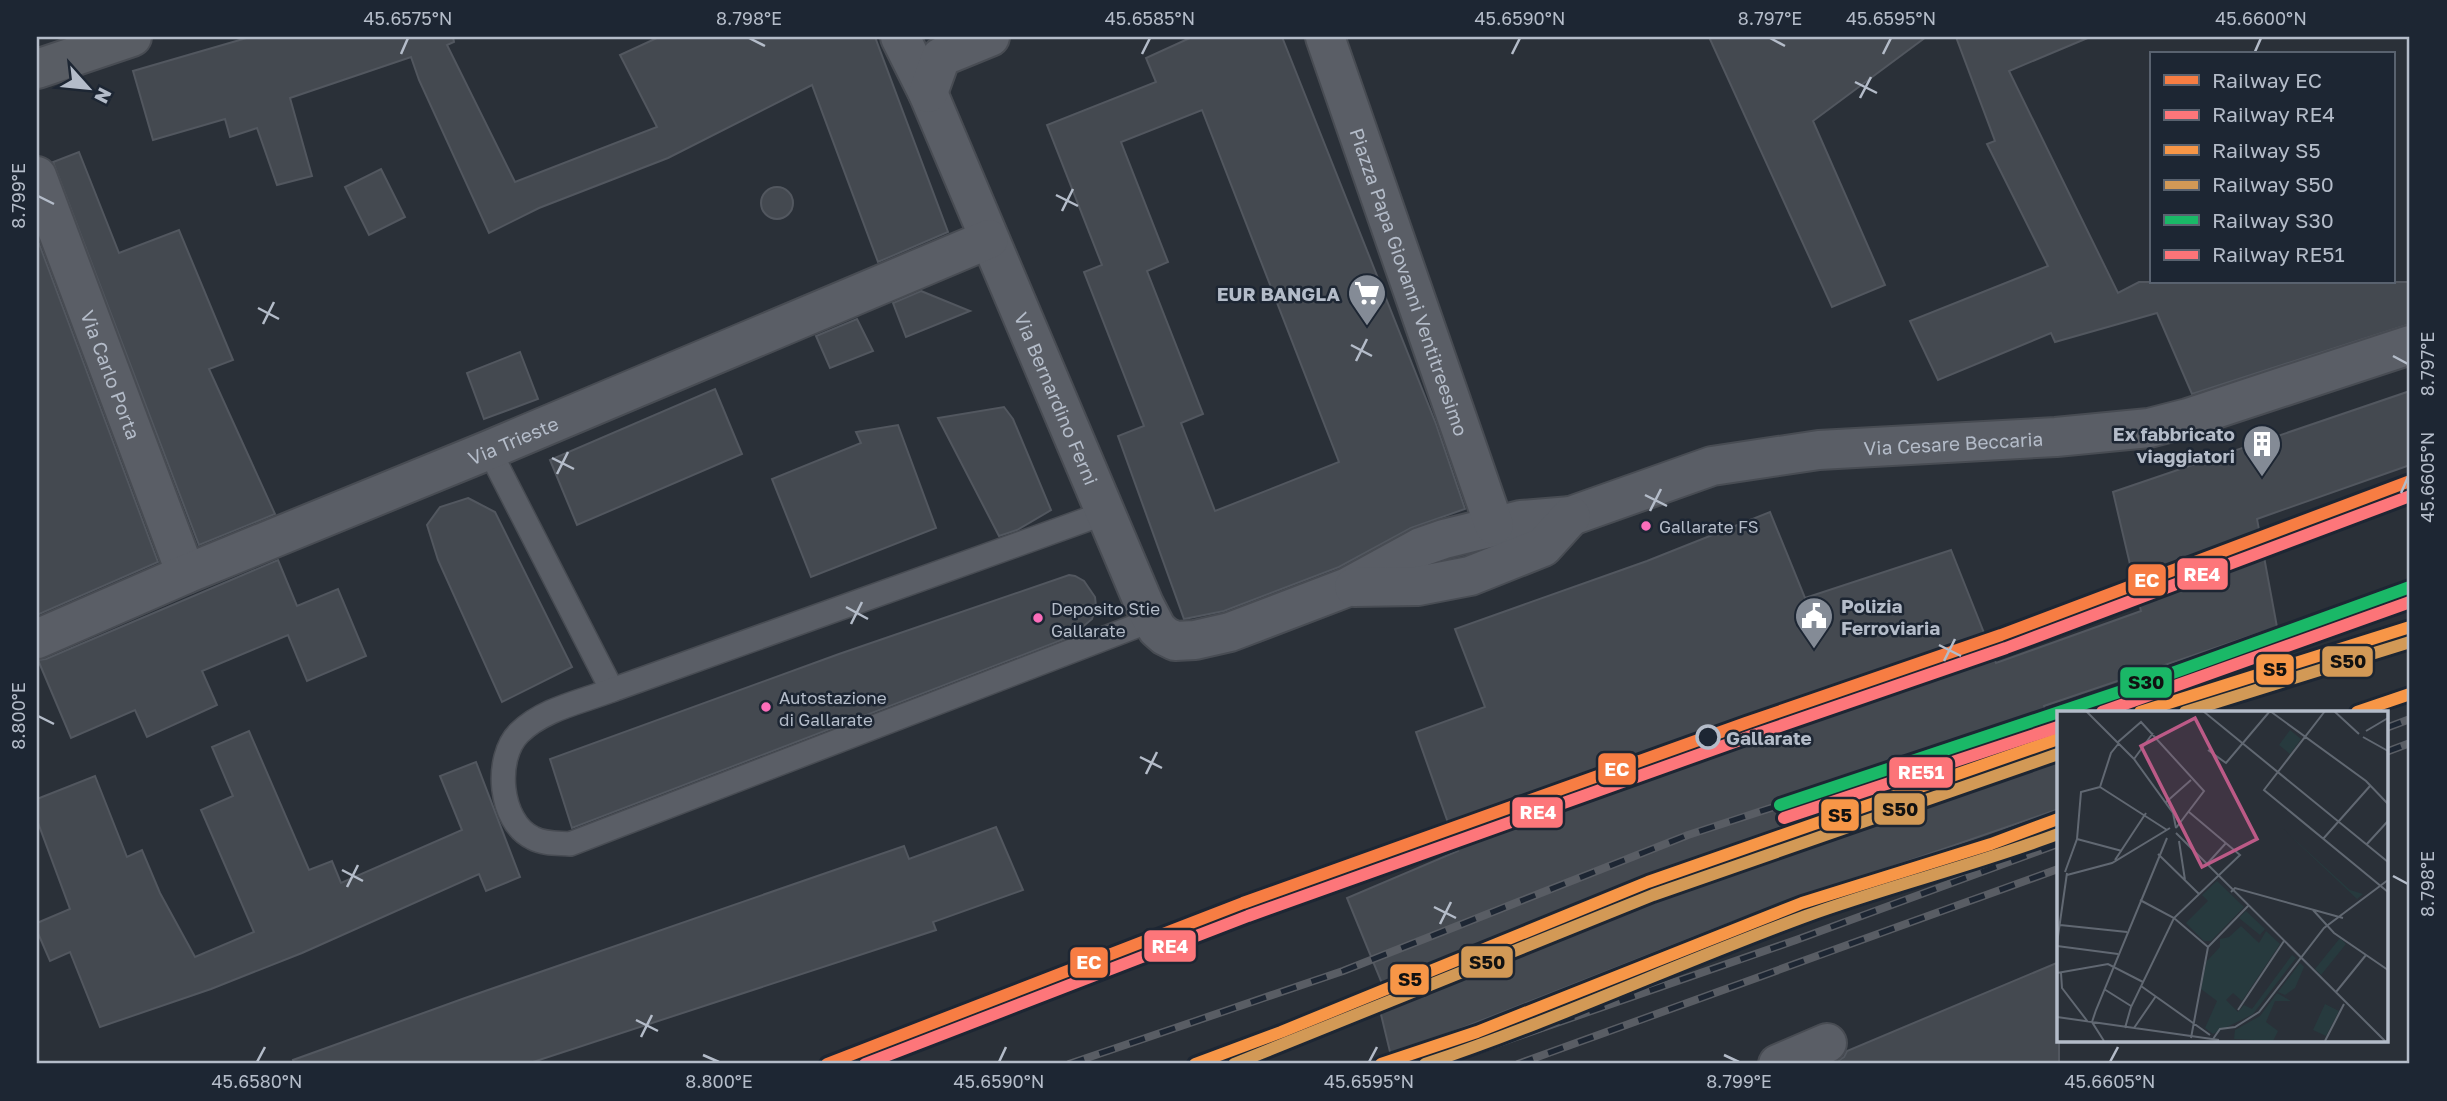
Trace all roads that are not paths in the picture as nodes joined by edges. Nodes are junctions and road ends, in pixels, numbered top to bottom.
1 (132, 37) edge
2 (900, 37) edge
3 (990, 37) edge
4 (1325, 37) edge
5 (37, 69) edge
6 (928, 93) junction
7 (37, 176) edge
8 (989, 239) junction
9 (2410, 345) edge
10 (489, 450) junction
11 (1105, 513) junction
12 (1572, 516) junction
13 (1494, 525) junction
14 (186, 574) junction
15 (1348, 587) junction
16 (1152, 620) junction
17 (37, 639) edge
18 (612, 690) junction
19 (1827, 1043) dead end
20 (1778, 1064) edge

1 - 5 street
2 - 6 street, Via Bernardino Ferni
3 - 6 street
4 - 13 street, Piazza Papa Giovanni Ventitreesimo
6 - 8 street, Via Bernardino Ferni
7 - 14 street, Via Carlo Porta
8 - 10 street, Via Trieste
8 - 11 street, Via Bernardino Ferni
9 - 12 street, Via Cesare Beccaria
10 - 14 street, Via Trieste
10 - 18 lane
11 - 16 street, Via Bernardino Ferni
11 - 18 lane
12 - 13 street, Via Cesare Beccaria
12 - 15 street
13 - 15 street, Via Cesare Beccaria
14 - 17 street, Via Trieste
15 - 16 street, Via Bernardino Ferni
16 - 18 lane
19 - 20 street

